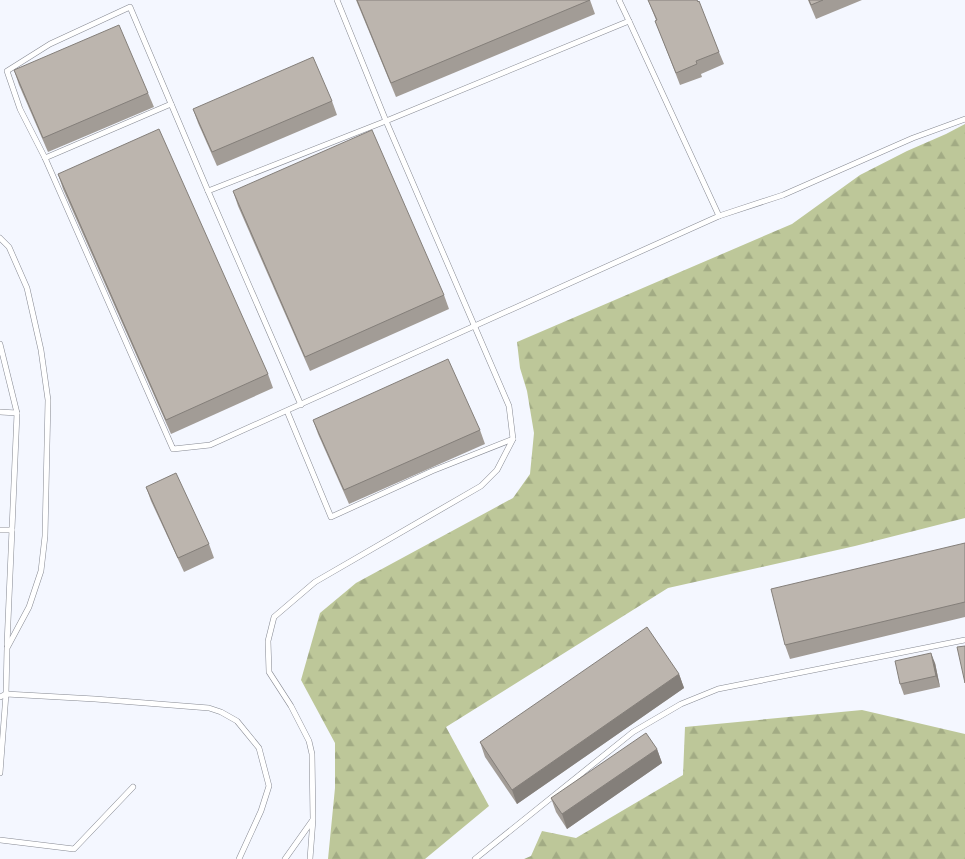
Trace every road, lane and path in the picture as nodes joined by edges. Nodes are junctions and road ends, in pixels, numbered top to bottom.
1 (337, 0) edge
2 (619, 0) edge
3 (629, 21) junction
4 (171, 104) junction
5 (965, 118) edge
6 (386, 121) junction
7 (45, 158) junction
8 (208, 191) junction
9 (719, 216) junction
10 (0, 238) edge
11 (474, 327) junction
12 (0, 344) edge
13 (301, 405) junction
14 (287, 411) junction
15 (0, 412) edge
16 (17, 413) junction
17 (513, 439) junction
18 (0, 530) edge
19 (12, 530) junction
20 (965, 640) edge
21 (7, 648) junction
22 (6, 694) junction
23 (0, 697) edge
24 (0, 773) edge
25 (132, 787) dead end
26 (313, 819) junction
27 (0, 840) edge
28 (239, 859) edge
29 (285, 859) edge
30 (310, 859) edge
31 (475, 859) edge

1 - 6 lane
2 - 3 lane
3 - 6 lane
3 - 9 lane
4 - 7 lane
4 - 7 lane
4 - 8 lane
5 - 9 lane
6 - 8 lane
6 - 11 lane
7 - 14 lane
8 - 13 lane
9 - 11 lane
10 - 21 lane
11 - 13 lane
11 - 17 lane
12 - 16 lane
13 - 14 lane
14 - 17 lane
15 - 16 lane
16 - 19 lane
17 - 26 lane
18 - 19 lane
19 - 21 lane
20 - 31 lane
21 - 22 lane
22 - 23 lane
22 - 24 lane
22 - 28 lane
25 - 27 lane
26 - 29 lane
26 - 30 lane

